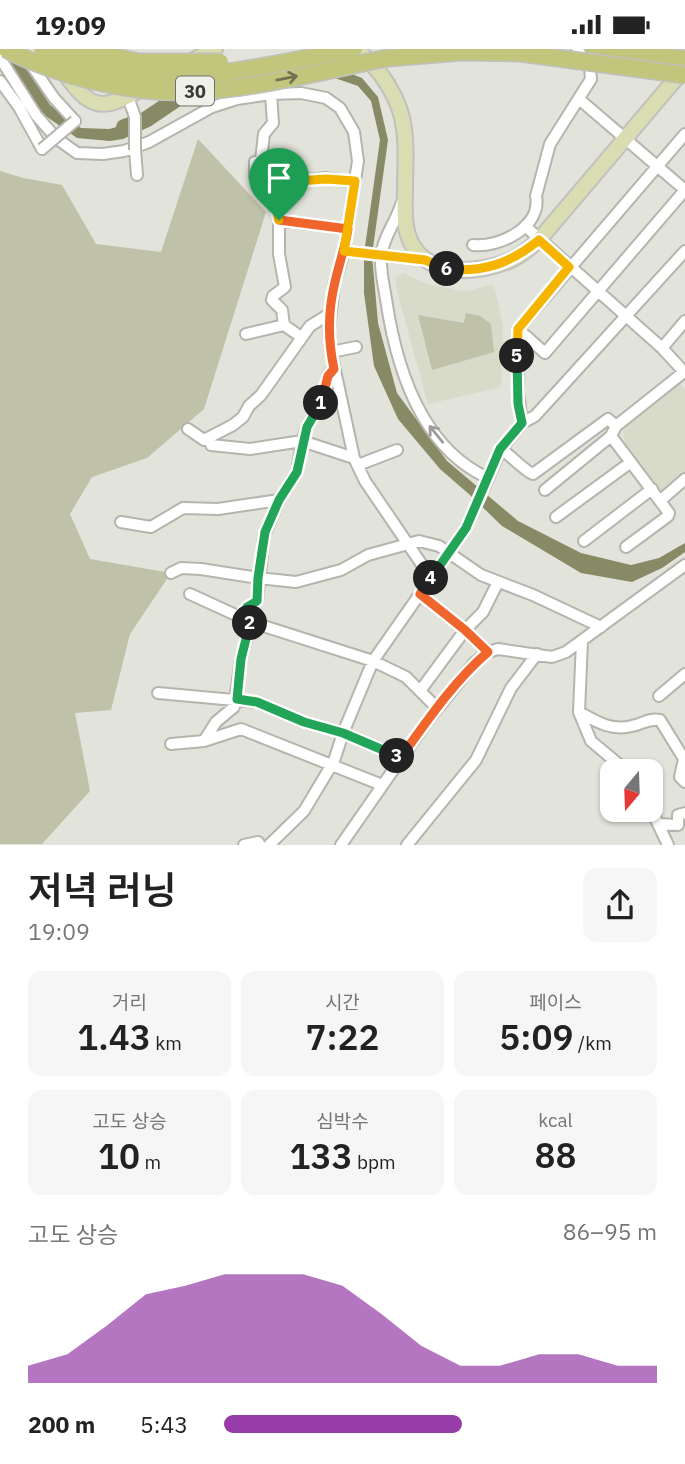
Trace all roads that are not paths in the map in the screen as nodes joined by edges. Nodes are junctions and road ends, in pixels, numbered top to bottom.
1 (6, 49) edge
2 (20, 49) edge
3 (33, 49) edge
4 (42, 49) edge
5 (48, 49) edge
6 (75, 49) edge
7 (215, 49) edge
8 (295, 49) edge
9 (354, 49) edge
10 (577, 49) edge
11 (593, 49) edge
12 (0, 58) edge
13 (685, 59) edge
14 (610, 64) junction
15 (685, 68) edge
16 (685, 75) edge
17 (0, 81) edge
18 (685, 86) edge
19 (271, 94) junction
20 (128, 97) junction
21 (579, 99) junction
22 (103, 104) junction
23 (685, 134) edge
24 (624, 137) junction
25 (658, 167) junction
26 (137, 176) dead end
27 (355, 181) junction
28 (405, 188) junction
29 (685, 190) edge
30 (272, 192) junction
31 (279, 220) junction
32 (524, 226) junction
33 (348, 229) junction
34 (539, 240) junction
35 (473, 245) dead end
36 (349, 251) junction
37 (685, 251) edge
38 (380, 255) junction
39 (425, 260) junction
40 (569, 267) junction
41 (598, 292) junction
42 (331, 313) junction
43 (625, 316) junction
44 (685, 321) edge
45 (284, 325) junction
46 (518, 329) junction
47 (246, 334) dead end
48 (301, 337) junction
49 (356, 347) dead end
50 (662, 348) junction
51 (331, 352) junction
52 (334, 369) junction
53 (685, 373) edge
54 (522, 423) junction
55 (188, 429) dead end
56 (614, 431) junction
57 (302, 441) junction
58 (211, 445) dead end
59 (500, 449) junction
60 (397, 450) dead end
61 (356, 461) junction
62 (631, 462) junction
63 (685, 479) edge
64 (486, 481) junction
65 (652, 489) junction
66 (545, 490) dead end
67 (279, 500) junction
68 (661, 500) junction
69 (556, 517) dead end
70 (121, 522) dead end
71 (584, 541) dead end
72 (407, 542) junction
73 (626, 547) dead end
74 (448, 554) junction
75 (685, 565) edge
76 (171, 573) dead end
77 (258, 578) junction
78 (431, 578) junction
79 (498, 582) junction
80 (190, 594) dead end
81 (420, 594) junction
82 (246, 619) junction
83 (601, 627) junction
84 (465, 630) junction
85 (582, 641) junction
86 (488, 652) junction
87 (537, 654) junction
88 (373, 661) junction
89 (685, 674) edge
90 (420, 691) junction
91 (158, 693) dead end
92 (659, 696) dead end
93 (237, 699) junction
94 (437, 708) junction
95 (579, 712) junction
96 (343, 733) junction
97 (204, 741) junction
98 (171, 744) dead end
99 (401, 757) junction
100 (612, 759) edge
101 (332, 764) junction
102 (685, 782) edge
103 (382, 785) junction
104 (685, 813) edge
105 (658, 824) joint
106 (244, 845) edge
107 (260, 845) edge
108 (269, 845) edge
109 (341, 845) edge
110 (407, 845) edge
111 (668, 845) edge

1 -> 14 highway, 30, bridge
2 - 17 street, bridge
3 - 22 main road
4 - 9 highway, 30, bridge
5 - 22 main road
6 - 8 highway, bridge
7 - 20 main road
9 - 28 main road
10 - 21 street
11 - 13 highway
12 - 19 street
14 - 16 highway, 30, bridge
14 - 18 highway, bridge
15 - 24 main road
19 - 27 street
19 - 30 street
20 - 22 main road
20 - 26 street, bridge
21 - 24 street
21 - 32 street
23 - 25 street
24 - 25 street
24 - 34 main road
25 - 29 street
25 - 40 street
27 - 30 street
27 - 33 street
28 - 38 street
28 - 39 main road
29 - 41 street
30 - 31 street
31 - 33 street
31 - 45 street
32 - 34 street
32 - 35 street
33 - 36 street
34 - 39 main road
34 - 40 street
36 - 38 street
36 - 42 street
37 - 43 street
38 - 39 street
64 -> 38 street
40 - 41 street
40 - 46 street
41 - 43 street
41 - 46 street
42 - 48 street
42 - 51 street
43 - 50 street
43 - 54 street
44 - 50 street
45 - 47 street
45 - 48 street
46 - 54 street
48 - 55 street
49 - 51 street
50 - 53 street
51 - 52 street
52 - 57 street
52 - 61 street
53 - 56 street
54 - 59 street
56 - 59 street
56 - 62 street
56 - 66 street
57 - 58 street
57 - 61 street
57 - 67 street
59 - 64 street
60 - 61 street
61 - 72 street
62 - 65 street
62 - 69 street
63 - 68 street
64 - 74 street
65 - 68 street
65 - 71 street
67 - 70 street
67 - 77 street
68 - 73 street
72 - 74 street
72 - 77 street
72 - 78 street
74 - 78 street
74 - 79 street
75 - 83 street
76 - 77 street
77 - 82 street
78 - 81 street
79 - 83 street
79 - 84 street
80 - 82 street
81 - 84 street
81 - 88 street
82 - 88 street
82 - 93 street
83 - 85 street
84 - 86 street
84 - 90 street
85 - 87 street
85 - 95 street
86 - 87 street
86 - 94 street
87 - 110 street
88 - 90 street
88 - 96 street
89 - 92 street
90 - 94 street
91 - 93 street
93 - 96 street
93 - 97 street
94 - 99 street
95 - 100 street
95 - 102 street
96 - 99 street
96 - 101 street
97 - 98 street
97 - 101 street
99 - 103 street
101 - 103 street
101 - 108 street
103 - 109 street
104 - 105 street
105 - 111 street
106 - 107 street

